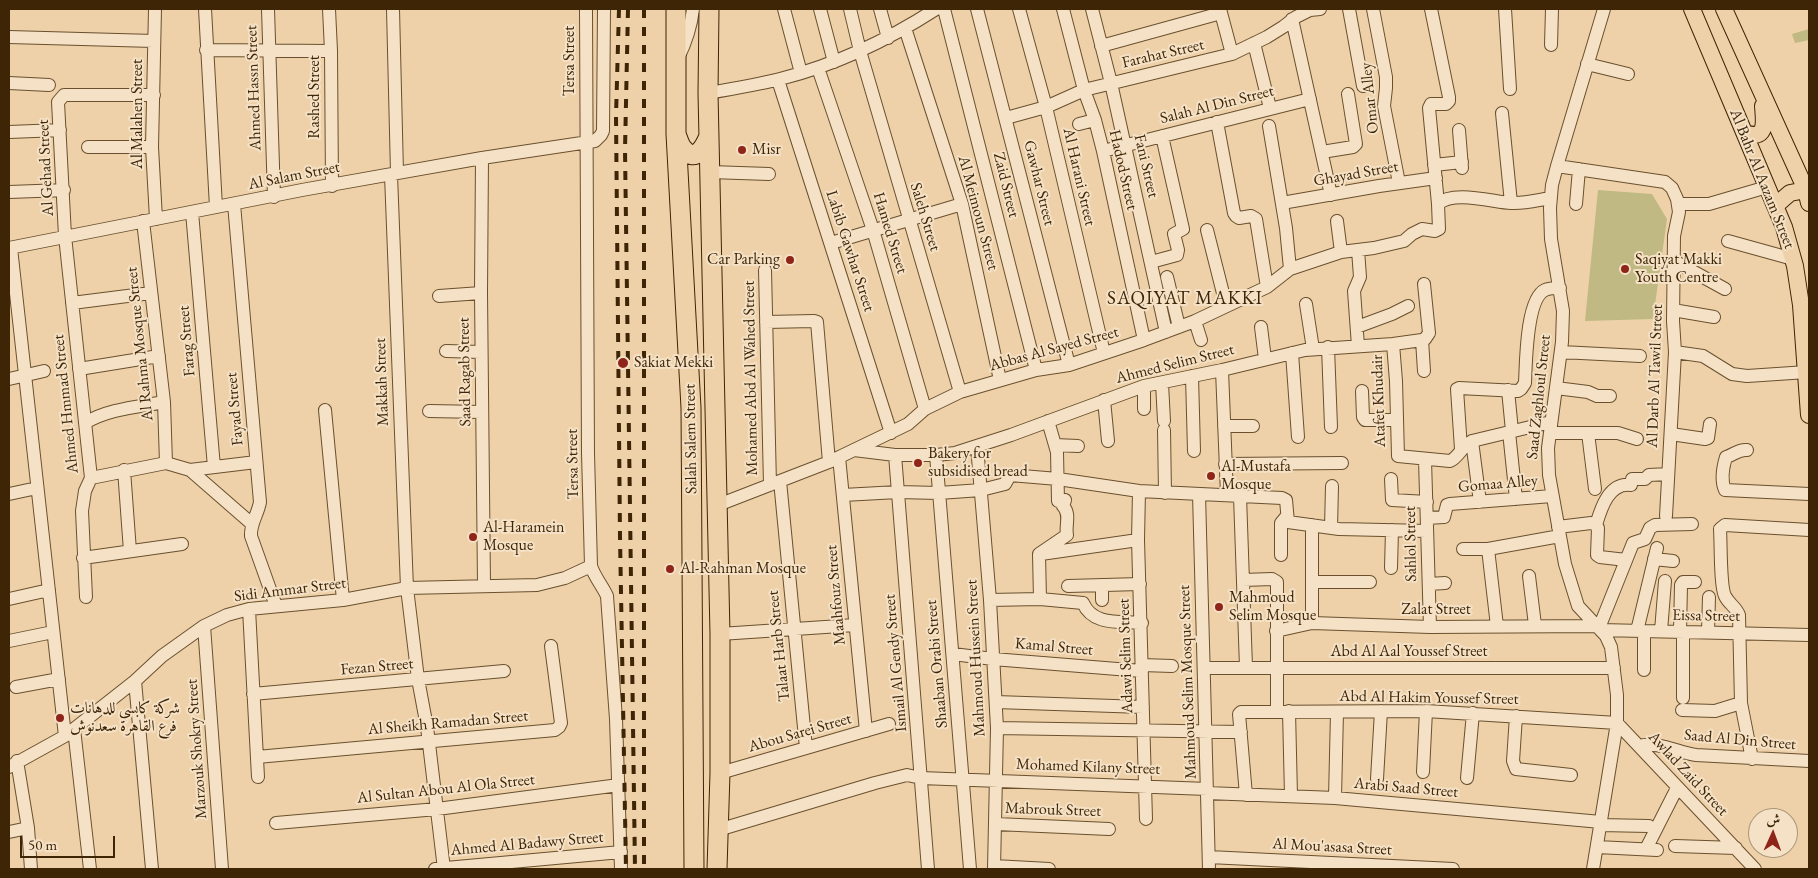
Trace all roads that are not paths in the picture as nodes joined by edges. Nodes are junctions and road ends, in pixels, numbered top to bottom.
1 (155, 9) edge
2 (205, 9) edge
3 (268, 9) edge
4 (329, 9) edge
5 (393, 9) edge
6 (586, 9) edge
7 (604, 9) edge
8 (676, 9) edge
9 (693, 9) edge
10 (709, 9) edge
11 (784, 9) edge
12 (820, 9) edge
13 (850, 9) edge
14 (880, 9) edge
15 (936, 9) edge
16 (944, 9) edge
17 (977, 9) edge
18 (1019, 9) edge
19 (1063, 9) edge
20 (1092, 9) edge
21 (1320, 9) edge
22 (1349, 9) edge
23 (1373, 9) edge
24 (1431, 9) edge
25 (1505, 9) edge
26 (1552, 9) edge
27 (1604, 9) edge
28 (1692, 9) edge
29 (1724, 9) edge
30 (1220, 11) edge
31 (918, 14) edge
32 (1294, 15) edge
33 (905, 28) junction
34 (9, 37) edge
35 (888, 38) junction
36 (154, 41) junction
37 (1254, 43) junction
38 (1551, 45) dead end
39 (1101, 46) junction
40 (206, 50) junction
41 (270, 50) junction
42 (331, 51) junction
43 (860, 51) junction
44 (1232, 54) junction
45 (676, 62) junction
46 (834, 62) junction
47 (1587, 64) junction
48 (818, 68) junction
49 (801, 73) junction
50 (1628, 74) dead end
51 (778, 80) junction
52 (9, 83) edge
53 (1111, 84) junction
54 (49, 85) dead end
55 (1364, 86) dead end
56 (1510, 89) dead end
57 (1084, 90) junction
58 (1762, 92) junction
59 (708, 93) junction
60 (1348, 94) dead end
61 (154, 95) junction
62 (1310, 99) junction
63 (1046, 106) junction
64 (1270, 108) junction
65 (1502, 113) dead end
66 (1006, 118) junction
67 (1095, 120) junction
68 (1217, 122) junction
69 (1079, 124) dead end
70 (1269, 126) dead end
71 (60, 130) junction
72 (1459, 130) dead end
73 (9, 132) edge
74 (1745, 133) junction
75 (676, 134) junction
76 (709, 136) junction
77 (1162, 136) junction
78 (586, 144) junction
79 (1125, 146) junction
80 (88, 147) dead end
81 (152, 147) junction
82 (1103, 151) junction
83 (1322, 152) junction
84 (482, 158) junction
85 (1434, 165) junction
86 (1557, 166) junction
87 (1579, 169) junction
88 (710, 172) junction
89 (394, 174) junction
90 (770, 174) dead end
91 (1436, 178) junction
92 (1399, 183) junction
93 (332, 186) junction
94 (1767, 187) junction
95 (64, 190) junction
96 (9, 192) edge
97 (1331, 195) junction
98 (274, 196) junction
99 (1807, 197) edge
100 (1550, 198) junction
101 (1282, 203) junction
102 (1511, 203) junction
103 (234, 204) junction
104 (962, 204) junction
105 (1438, 204) junction
106 (1576, 204) dead end
107 (1678, 204) junction
108 (1775, 206) junction
109 (216, 207) junction
110 (192, 212) junction
111 (909, 219) junction
112 (150, 220) junction
113 (1337, 222) dead end
114 (873, 230) junction
115 (1207, 230) dead end
116 (66, 236) junction
117 (1728, 241) dead end
118 (831, 243) junction
119 (10, 248) edge
120 (1358, 250) junction
121 (1341, 252) junction
122 (1793, 259) junction
123 (1674, 261) junction
124 (1151, 262) junction
125 (1290, 269) junction
126 (765, 270) dead end
127 (1167, 277) dead end
128 (1424, 284) dead end
129 (1267, 287) junction
130 (1560, 288) junction
131 (1725, 289) dead end
132 (151, 293) junction
133 (481, 293) junction
134 (439, 296) dead end
135 (72, 304) junction
136 (1306, 304) dead end
137 (1226, 305) junction
138 (1408, 306) dead end
139 (1673, 310) junction
140 (1714, 317) dead end
141 (1195, 321) junction
142 (766, 322) junction
143 (1261, 326) dead end
144 (1179, 327) junction
145 (1357, 327) junction
146 (1166, 332) junction
147 (1144, 340) junction
148 (1201, 340) dead end
149 (1422, 340) junction
150 (1393, 344) junction
151 (1358, 346) junction
152 (1328, 347) junction
153 (1312, 349) junction
154 (446, 351) dead end
155 (481, 352) junction
156 (1292, 352) junction
157 (1561, 352) junction
158 (1675, 352) junction
159 (1104, 353) junction
160 (158, 356) junction
161 (1640, 356) dead end
162 (714, 359) junction
163 (1265, 359) junction
164 (689, 362) junction
165 (1069, 365) junction
166 (79, 369) junction
167 (1036, 370) junction
168 (1222, 370) junction
169 (44, 371) dead end
170 (1424, 371) dead end
171 (1806, 372) junction
172 (24, 375) junction
173 (1192, 376) junction
174 (9, 379) edge
175 (1000, 380) junction
176 (1162, 383) junction
177 (690, 386) junction
178 (1144, 386) junction
179 (714, 388) junction
180 (1556, 388) junction
181 (1508, 390) junction
182 (960, 392) junction
183 (1362, 392) dead end
184 (1610, 396) dead end
185 (1104, 400) junction
186 (164, 402) junction
187 (925, 409) junction
188 (1144, 409) dead end
189 (325, 410) dead end
190 (429, 411) dead end
191 (482, 412) junction
192 (1809, 415) edge
193 (1397, 420) junction
194 (1048, 421) junction
195 (85, 423) junction
196 (1710, 424) dead end
197 (1224, 426) junction
198 (1253, 426) dead end
199 (1331, 427) dead end
200 (1550, 427) junction
201 (1511, 431) junction
202 (891, 433) junction
203 (1588, 433) junction
204 (1670, 434) junction
205 (1298, 437) dead end
206 (1637, 439) dead end
207 (1472, 440) junction
208 (1108, 441) dead end
209 (1055, 445) junction
210 (977, 446) junction
211 (1078, 446) dead end
212 (1461, 449) junction
213 (853, 450) junction
214 (1747, 450) dead end
215 (1194, 451) dead end
216 (895, 455) junction
217 (936, 455) junction
218 (834, 459) junction
219 (1425, 460) junction
220 (256, 462) junction
221 (166, 463) junction
222 (1342, 463) dead end
223 (1225, 464) junction
224 (214, 467) junction
225 (124, 470) junction
226 (190, 470) junction
227 (1668, 474) junction
228 (91, 478) junction
229 (1058, 479) junction
230 (1391, 479) dead end
231 (775, 483) junction
232 (1332, 486) dead end
233 (37, 488) junction
234 (982, 490) junction
235 (1595, 490) dead end
236 (1139, 491) junction
237 (898, 492) junction
238 (940, 493) junction
239 (1165, 493) junction
240 (9, 494) edge
241 (1199, 494) junction
242 (1809, 494) edge
243 (843, 495) junction
244 (1227, 495) junction
245 (1240, 496) junction
246 (1552, 496) junction
247 (1516, 499) junction
248 (1427, 502) junction
249 (1480, 502) junction
250 (718, 504) junction
251 (1666, 516) dead end
252 (1286, 517) junction
253 (252, 524) junction
254 (1427, 524) junction
255 (1692, 524) dead end
256 (1312, 525) junction
257 (1596, 525) junction
258 (1332, 528) junction
259 (1392, 530) junction
260 (1809, 530) edge
261 (1559, 532) junction
262 (1138, 540) junction
263 (182, 544) dead end
264 (1463, 548) dead end
265 (1488, 549) junction
266 (130, 551) junction
267 (1038, 554) junction
268 (1281, 555) dead end
269 (83, 558) junction
270 (1626, 560) junction
271 (1673, 560) dead end
272 (591, 566) junction
273 (1391, 568) dead end
274 (1529, 576) dead end
275 (1243, 580) junction
276 (1665, 581) dead end
277 (1312, 582) junction
278 (1370, 582) dead end
279 (1695, 582) dead end
280 (1445, 583) dead end
281 (1140, 584) junction
282 (1429, 584) junction
283 (484, 585) junction
284 (1102, 585) junction
285 (1068, 586) dead end
286 (407, 588) junction
287 (49, 590) junction
288 (86, 597) dead end
289 (1710, 597) dead end
290 (9, 598) edge
291 (1040, 599) junction
292 (343, 600) junction
293 (990, 600) junction
294 (1102, 600) dead end
295 (276, 606) junction
296 (248, 609) junction
297 (1142, 623) junction
298 (1312, 623) junction
299 (855, 625) junction
300 (1535, 625) junction
301 (204, 626) junction
302 (1496, 626) junction
303 (1430, 628) junction
304 (1599, 628) junction
305 (794, 629) junction
306 (1276, 631) junction
307 (1640, 631) junction
308 (1661, 631) junction
309 (53, 632) junction
310 (1682, 632) junction
311 (1708, 632) junction
312 (1740, 633) junction
313 (720, 634) junction
314 (1809, 634) edge
315 (9, 641) edge
316 (550, 646) dead end
317 (953, 654) junction
318 (994, 659) junction
319 (1172, 666) dead end
320 (1246, 667) junction
321 (1142, 668) junction
322 (1204, 668) junction
323 (1276, 668) junction
324 (1614, 668) junction
325 (1644, 670) dead end
326 (504, 671) dead end
327 (59, 679) junction
328 (418, 680) junction
329 (135, 681) junction
330 (16, 687) dead end
331 (253, 694) junction
332 (996, 702) junction
333 (1741, 703) junction
334 (1143, 707) junction
335 (1283, 711) junction
336 (1381, 711) junction
337 (1426, 711) junction
338 (1337, 712) junction
339 (1473, 713) junction
340 (1516, 716) junction
341 (1617, 723) junction
342 (889, 724) dead end
343 (997, 728) junction
344 (866, 730) junction
345 (1144, 730) junction
346 (1206, 732) junction
347 (1241, 732) junction
348 (69, 733) junction
349 (429, 741) junction
350 (1639, 746) junction
351 (806, 748) junction
352 (257, 757) junction
353 (1752, 759) junction
354 (1809, 761) edge
355 (13, 764) edge
356 (1423, 772) dead end
357 (720, 773) junction
358 (1571, 776) dead end
359 (258, 777) dead end
360 (922, 778) junction
361 (1467, 778) dead end
362 (963, 779) junction
363 (1377, 779) dead end
364 (997, 780) junction
365 (619, 785) junction
366 (1145, 786) junction
367 (1677, 788) junction
368 (1207, 791) junction
369 (1246, 795) junction
370 (1291, 796) junction
371 (1335, 798) junction
372 (437, 809) junction
373 (1146, 819) dead end
374 (276, 823) dead end
375 (1600, 823) junction
376 (996, 824) junction
377 (1649, 826) dead end
378 (28, 828) junction
379 (1109, 828) dead end
380 (718, 830) junction
381 (9, 832) edge
382 (1675, 846) dead end
383 (1597, 847) junction
384 (1736, 848) junction
385 (621, 852) junction
386 (1209, 863) edge
387 (694, 864) edge
388 (717, 864) edge
389 (994, 868) edge
390 (31, 869) edge
391 (90, 869) edge
392 (152, 869) edge
393 (222, 869) edge
394 (441, 869) edge
395 (621, 869) edge
396 (928, 869) edge
397 (970, 869) edge
398 (1049, 869) edge
399 (1453, 869) edge
400 (1593, 869) edge
401 (1755, 869) edge

1 - 36 street, Al Malahen Street
2 - 40 street
3 - 41 street, Ahmed Hassn Street
4 - 42 street, Rashed Street
5 - 89 street, Makkah Street
6 - 78 street, Tersa Street
7 - 78 street, Tersa Street
8 - 45 highway, Salah Salem Street
9 - 45 street
10 - 59 highway, Salah Salem Street
11 - 49 street
12 - 46 street
13 - 43 street, Saleh Street
14 - 35 street
15 - 31 street
16 - 167 street, Zaid Street
17 - 66 street, Gawhar Street
18 - 63 street, Al Harani Street
19 - 57 street, Hadod Street
20 - 39 street, Fani Street
21 - 32 street, Farahat Street
22 - 55 street
23 - 92 street, Omar Alley
24 - 85 street
25 - 56 street
26 - 38 street
27 - 47 street, Saad Zaghloul Street
28 - 74 main road, Al Bahr Al Aazam Street
29 - 58 main road, Al Bahr Al Aazam Street
30 - 39 street
30 - 44 street
31 - 33 street
32 - 37 street, Farahat Street
32 - 62 street
33 - 35 street
33 - 104 street, Al Meimoun Street
34 - 36 street
35 - 43 street
36 - 61 street, Al Malahen Street
37 - 44 street, Farahat Street
37 - 64 street
39 - 53 street, Fani Street
40 - 41 street
40 - 109 street
41 - 42 street
41 - 98 street, Ahmed Hassn Street
42 - 93 street, Rashed Street
43 - 46 street
43 - 111 street, Saleh Street
44 - 53 street, Farahat Street
45 - 75 highway, Salah Salem Street
46 - 48 street
47 - 50 street
47 - 86 street, Saad Zaghloul Street
48 - 49 street
48 - 114 street, Hamed Street
49 - 51 street
51 - 59 street
51 - 118 street, Labib Gawhar Street
52 - 54 street
53 - 57 street, Farahat Street
53 - 79 street, Fani Street
57 - 63 street, Farahat Street
57 - 67 street, Hadod Street
58 - 74 main road
58 - 99 main road, Al Bahr Al Aazam Street
59 - 76 highway, Salah Salem Street
60 - 83 street
61 - 71 street, Al Gehad Street
61 - 81 street, Al Malahen Street
62 - 64 street, Salah Al Din Street
62 - 83 street
63 - 66 street, Farahat Street
63 - 159 street, Al Harani Street
64 - 68 street, Salah Al Din Street
65 - 102 street
66 - 165 street, Gawhar Street
67 - 69 street
67 - 82 street, Hadod Street
68 - 77 street, Salah Al Din Street
68 - 129 street
70 - 101 street
71 - 73 street
71 - 95 street, Al Gehad Street
72 - 85 street
74 - 94 main road, Al Bahr Al Aazam Street
75 - 76 highway
75 - 164 highway, Salah Salem Street
76 - 88 highway, Salah Salem Street
77 - 79 street, Salah Al Din Street
77 - 124 street
78 - 84 street, Al Salam Street
78 - 272 street, Tersa Street
79 - 82 street, Salah Al Din Street
79 - 124 street, Fani Street
80 - 81 street
81 - 112 street, Al Malahen Street
82 - 147 street, Hadod Street
83 - 97 street
84 - 89 street, Al Salam Street
84 - 133 street, Saad Ragab Street
85 - 91 street
86 - 87 street
86 - 100 street, Saad Zaghloul Street
87 - 106 street
87 - 107 street
88 - 90 street
88 - 162 highway, Salah Salem Street
89 - 93 street, Al Salam Street
89 - 286 street, Makkah Street
91 - 92 street, Ghayad Street
91 - 105 street
92 - 97 street, Ghayad Street
93 - 98 street, Al Salam Street
94 - 107 street
94 - 108 main road, Al Bahr Al Aazam Street
95 - 96 street
95 - 116 street, Al Gehad Street
97 - 101 street, Ghayad Street
98 - 103 street, Al Salam Street
99 - 108 main road
100 - 102 street
100 - 130 street, Saad Zaghloul Street
101 - 125 street
102 - 105 street
103 - 109 street, Al Salam Street
103 - 220 street, Fayad Street
104 - 111 street
104 - 175 street, Al Meimoun Street
105 - 120 street, Abbas Al Sayed Street
107 - 123 street, Al Darb Al Tawil Street
108 - 122 main road, Al Bahr Al Aazam Street
109 - 110 street, Al Salam Street
110 - 112 street, Al Salam Street
110 - 224 street, Farag Street
111 - 114 street
111 - 182 street, Saleh Street
112 - 116 street, Al Salam Street
112 - 132 street, Al Rahma Mosque Street
113 - 121 street
114 - 118 street
114 - 187 street, Hamed Street
115 - 137 street
116 - 119 street, Al Salam Street
116 - 135 street, Ahmed Hmmad Street
117 - 122 street
118 - 202 street, Labib Gawhar Street
119 - 172 street
120 - 121 street, Abbas Al Sayed Street
120 - 145 street
121 - 125 street, Abbas Al Sayed Street
122 - 171 main road, Al Bahr Al Aazam Street
123 - 131 street
123 - 139 street, Al Darb Al Tawil Street
124 - 146 street, Fani Street
125 - 129 street, Abbas Al Sayed Street
126 - 142 street, Mohamed Abd Al Wahed Street
127 - 144 street
128 - 149 street
129 - 137 street, Abbas Al Sayed Street
130 - 157 street, Saad Zaghloul Street
130 - 181 street
132 - 135 street
132 - 160 street, Al Rahma Mosque Street
133 - 134 street
133 - 155 street, Saad Ragab Street
135 - 166 street, Ahmed Hmmad Street
136 - 153 street
137 - 141 street, Abbas Al Sayed Street
138 - 145 street
139 - 140 street
139 - 158 street, Al Darb Al Tawil Street
141 - 144 street, Abbas Al Sayed Street
141 - 148 street
142 - 218 street, Maahfouz Street
142 - 231 street, Mohamed Abd Al Wahed Street
143 - 163 street
144 - 146 street, Abbas Al Sayed Street
145 - 151 street
146 - 147 street, Abbas Al Sayed Street
147 - 159 street, Abbas Al Sayed Street
149 - 150 street, Ahmed Selim Street
149 - 170 street
150 - 151 street, Ahmed Selim Street
150 - 193 street, Atafet Khudair
151 - 152 street, Ahmed Selim Street
152 - 153 street, Ahmed Selim Street
152 - 199 street
153 - 156 street, Ahmed Selim Street
154 - 155 street
155 - 191 street, Saad Ragab Street
156 - 163 street, Ahmed Selim Street
156 - 205 street
157 - 161 street
157 - 180 street, Saad Zaghloul Street
158 - 171 street
158 - 204 street, Al Darb Al Tawil Street
159 - 165 street, Abbas Al Sayed Street
160 - 166 street
160 - 186 street, Al Rahma Mosque Street
162 - 164 highway
162 - 179 highway, Salah Salem Street
163 - 168 street, Ahmed Selim Street
164 - 177 highway, Salah Salem Street
165 - 167 street, Abbas Al Sayed Street
166 - 195 street, Ahmed Hmmad Street
167 - 175 street, Abbas Al Sayed Street
168 - 173 street, Ahmed Selim Street
168 - 197 street
169 - 172 street
171 - 192 main road, Al Bahr Al Aazam Street
172 - 174 street
172 - 233 street
173 - 176 street, Ahmed Selim Street
173 - 215 street
175 - 182 street, Abbas Al Sayed Street
176 - 178 street, Ahmed Selim Street
176 - 239 street
177 - 179 highway
177 - 387 highway, Salah Salem Street
178 - 185 street, Ahmed Selim Street
178 - 188 street
179 - 250 highway, Salah Salem Street
180 - 184 street
180 - 200 street, Saad Zaghloul Street
181 - 201 street
181 - 212 street
182 - 187 street, Abbas Al Sayed Street
183 - 193 street
185 - 194 street, Ahmed Selim Street
185 - 208 street
186 - 195 street
186 - 221 street, Al Rahma Mosque Street
187 - 202 street, Abbas Al Sayed Street
189 - 292 street
190 - 191 street
191 - 283 street, Saad Ragab Street
193 - 219 street, Atafet Khudair
194 - 209 street
194 - 210 street, Ahmed Selim Street
195 - 228 street, Ahmed Hmmad Street
196 - 204 street
197 - 198 street
197 - 223 street
200 - 201 street
200 - 203 street
200 - 246 street, Saad Zaghloul Street
201 - 207 street
201 - 247 street
202 - 213 street, Abbas Al Sayed Street
203 - 206 street
203 - 235 street
204 - 227 street, Al Darb Al Tawil Street
207 - 212 street
207 - 249 street
209 - 211 street
209 - 229 street
210 - 217 street, Ahmed Selim Street
210 - 234 street, Mahmoud Hussein Street
212 - 219 street
213 - 216 street, Ahmed Selim Street
213 - 218 street, Abbas Al Sayed Street
214 - 242 street
216 - 217 street, Ahmed Selim Street
216 - 237 street, Ismail Al Gendy Street
217 - 238 street, Shaaban Orabi Street
218 - 231 street, Abbas Al Sayed Street
218 - 243 street, Maahfouz Street
219 - 248 street, Sahlol Street
220 - 224 street
220 - 253 street, Fayad Street
221 - 225 street
221 - 226 street
222 - 223 street
223 - 244 street
224 - 226 street
225 - 228 street
225 - 266 street
226 - 253 street
227 - 251 street, Al Darb Al Tawil Street
227 - 257 street
228 - 269 street, Ahmed Hmmad Street
229 - 234 street
229 - 236 street
229 - 267 street
230 - 248 street
231 - 250 street, Abbas Al Sayed Street
231 - 305 street, Talaat Harb Street
232 - 258 street
233 - 240 street
233 - 287 street
234 - 238 street
234 - 293 street, Mahmoud Hussein Street
236 - 239 street
236 - 262 street, Adawi Selim Street
237 - 238 street
237 - 243 street
237 - 360 street, Ismail Al Gendy Street
238 - 317 street, Shaaban Orabi Street
239 - 241 street
241 - 244 street
241 - 322 street, Mahmoud Selim Mosque Street
243 - 299 street, Maahfouz Street
244 - 245 street
245 - 252 street
245 - 275 street
246 - 247 street, Gomaa Alley
246 - 261 street, Saad Zaghloul Street
247 - 249 street, Gomaa Alley
248 - 254 street, Sahlol Street
249 - 254 street, Gomaa Alley
250 - 313 highway, Salah Salem Street
252 - 256 street
252 - 268 street
253 - 295 street, Fayad Street
254 - 259 street
254 - 282 street, Sahlol Street
255 - 270 street
256 - 258 street
256 - 277 street
257 - 261 street
257 - 270 street
258 - 259 street
259 - 273 street
260 - 312 street
261 - 265 street
261 - 304 street, Saad Zaghloul Street
262 - 267 street
262 - 281 street, Adawi Selim Street
263 - 266 street
264 - 265 street
265 - 302 street
266 - 269 street
267 - 291 street
269 - 288 street, Ahmed Hmmad Street
270 - 304 street
271 - 307 street
272 - 283 street, Sidi Ammar Street
272 - 365 street, Tersa Street
274 - 300 street
275 - 306 street
275 - 320 street
276 - 308 street
277 - 278 street
277 - 298 street
279 - 310 street
280 - 282 street
281 - 284 street
281 - 297 street, Adawi Selim Street
282 - 303 street, Sahlol Street
283 - 286 street, Sidi Ammar Street
284 - 285 street
284 - 294 street
286 - 292 street, Sidi Ammar Street
286 - 328 street, Makkah Street
287 - 290 street
287 - 309 street
289 - 311 street
291 - 293 street
291 - 297 street
292 - 295 street, Sidi Ammar Street
293 - 318 street, Mahmoud Hussein Street
295 - 296 street, Sidi Ammar Street
296 - 301 street, Sidi Ammar Street
296 - 331 street
297 - 321 street, Adawi Selim Street
298 - 303 street, Zalat Street
298 - 306 street, Zalat Street
299 - 305 street
299 - 344 street, Maahfouz Street
300 - 302 street, Zalat Street
300 - 304 street, Zalat Street
301 - 329 street, Sidi Ammar Street
301 - 393 street, Marzouk Shokry Street
302 - 303 street, Zalat Street
304 - 307 street, Eissa Street
304 - 324 street, Saad Zaghloul Street
305 - 313 street
305 - 351 street, Talaat Harb Street
306 - 323 street
307 - 308 street, Eissa Street
307 - 325 street
308 - 310 street, Eissa Street
309 - 315 street
309 - 327 street
310 - 311 street, Eissa Street
310 - 333 street
311 - 312 street, Eissa Street
312 - 314 street, Eissa Street
312 - 333 street
313 - 357 highway, Salah Salem Street
316 - 349 street, Al Sheikh Ramadan Street
317 - 318 street, Kamal Street
317 - 362 street, Shaaban Orabi Street
318 - 321 street, Kamal Street
318 - 332 street, Mahmoud Hussein Street
319 - 321 street, Kamal Street
320 - 322 street, Abd Al Aal Youssef Street
320 - 323 street, Abd Al Aal Youssef Street
321 - 334 street, Adawi Selim Street
322 - 346 street, Mahmoud Selim Mosque Street
323 - 324 street, Abd Al Aal Youssef Street
323 - 335 street
324 - 341 street, Saad Zaghloul Street
326 - 328 street, Fezan Street
327 - 330 street
327 - 348 street
328 - 331 street, Fezan Street
328 - 349 street, Makkah Street
329 - 348 street, Sidi Ammar Street
329 - 392 street
331 - 352 street
332 - 334 street
332 - 343 street, Mahmoud Hussein Street
333 - 353 street
334 - 345 street, Adawi Selim Street
335 - 338 street, Abd Al Hakim Youssef Street
335 - 347 street, Abd Al Hakim Youssef Street
335 - 370 street
336 - 337 street, Abd Al Hakim Youssef Street
336 - 338 street, Abd Al Hakim Youssef Street
336 - 363 street
337 - 339 street, Abd Al Hakim Youssef Street
337 - 356 street
338 - 371 street
339 - 340 street, Abd Al Hakim Youssef Street
339 - 361 street
340 - 341 street, Abd Al Hakim Youssef Street
340 - 358 street
341 - 350 street, Awlad Zaid Street
341 - 375 street, Saad Zaghloul Street
342 - 344 street, Abou Sarei Street
343 - 345 street
343 - 364 street, Mahmoud Hussein Street
344 - 351 street, Abou Sarei Street
345 - 346 street
345 - 366 street, Adawi Selim Street
346 - 347 street
346 - 368 street, Mahmoud Selim Mosque Street
347 - 369 street
348 - 355 street, Sidi Ammar Street
348 - 391 street
349 - 352 street, Al Sheikh Ramadan Street
349 - 372 street, Makkah Street
350 - 353 street, Saad Al Din Street
350 - 367 street, Awlad Zaid Street
351 - 357 street, Abou Sarei Street
352 - 359 street
353 - 354 street, Saad Al Din Street
355 - 378 street
357 - 380 highway, Salah Salem Street
360 - 362 street, Mohamed Kilany Street
360 - 380 street, Mohamed Kilany Street
360 - 396 street, Ismail Al Gendy Street
362 - 364 street, Mohamed Kilany Street
362 - 397 street, Shaaban Orabi Street
364 - 366 street, Mohamed Kilany Street
364 - 376 street, Mahmoud Hussein Street
365 - 372 street, Al Sultan Abou Al Ola Street
365 - 385 street, Tersa Street
366 - 368 street, Mohamed Kilany Street
366 - 373 street, Adawi Selim Street
367 - 383 street
367 - 384 street, Awlad Zaid Street
368 - 369 street, Arabi Saad Street
368 - 386 street, Mahmoud Selim Mosque Street
369 - 370 street, Arabi Saad Street
370 - 371 street, Arabi Saad Street
371 - 375 street, Arabi Saad Street
372 - 374 street, Al Sultan Abou Al Ola Street
372 - 394 street, Makkah Street
375 - 377 street, Arabi Saad Street
375 - 383 street, Saad Zaghloul Street
376 - 379 street, Mabrouk Street
376 - 389 street, Mahmoud Hussein Street
378 - 381 street
378 - 390 street
380 - 388 highway, Salah Salem Street
382 - 384 street
383 - 400 street, Saad Zaghloul Street
384 - 401 street, Awlad Zaid Street
385 - 394 street, Ahmed Al Badawy Street
385 - 395 street, Tersa Street
386 - 399 street, Al Mou'asasa Street
387 - 388 highway
389 - 398 street

